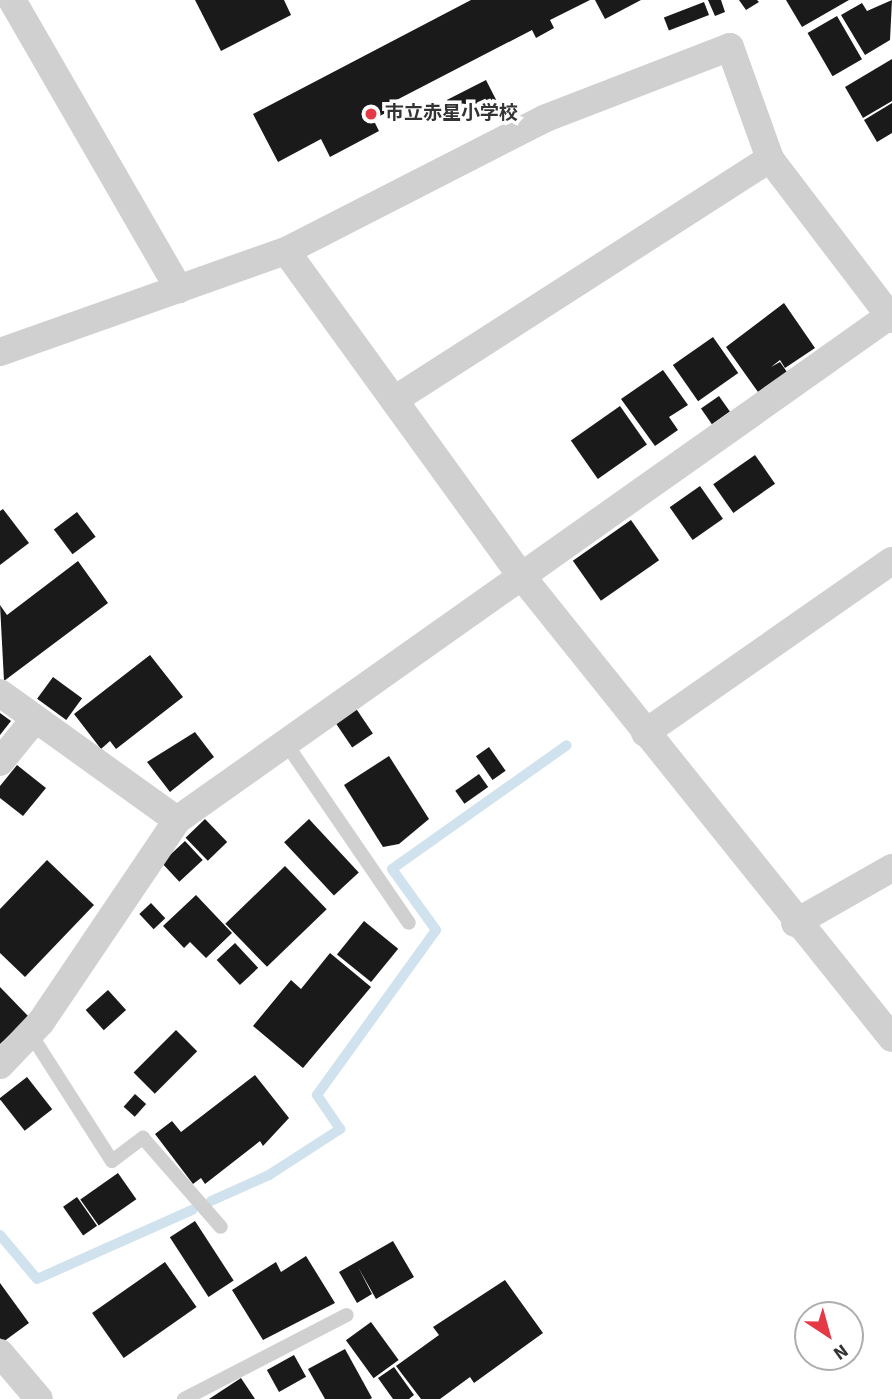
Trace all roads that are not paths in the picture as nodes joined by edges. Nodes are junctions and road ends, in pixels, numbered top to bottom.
1 (12, 0) edge
2 (770, 159) junction
3 (286, 251) junction
4 (179, 289) junction
5 (891, 316) edge
6 (0, 352) edge
7 (394, 400) junction
8 (892, 561) edge
9 (519, 573) junction
10 (0, 693) edge
11 (35, 719) junction
12 (645, 733) junction
13 (285, 742) junction
14 (0, 762) edge
15 (177, 820) junction
16 (892, 868) edge
17 (409, 923) dead end
18 (795, 923) junction
19 (30, 1033) junction
20 (892, 1038) edge
21 (0, 1065) edge
22 (221, 1227) dead end
23 (347, 1315) dead end
24 (0, 1353) edge
25 (39, 1399) edge
26 (184, 1399) edge

1 - 4 street
2 - 3 street
2 - 5 street
2 - 7 street
3 - 4 street
3 - 7 street
4 - 6 street
5 - 9 street
7 - 9 street
8 - 12 street
9 - 12 street
9 - 13 street
10 - 11 street
11 - 14 street
11 - 15 street
12 - 18 street
13 - 15 street
13 - 17 lane
15 - 19 street
16 - 18 street
18 - 20 street
19 - 21 street
19 - 22 lane
23 - 26 lane
24 - 25 street

